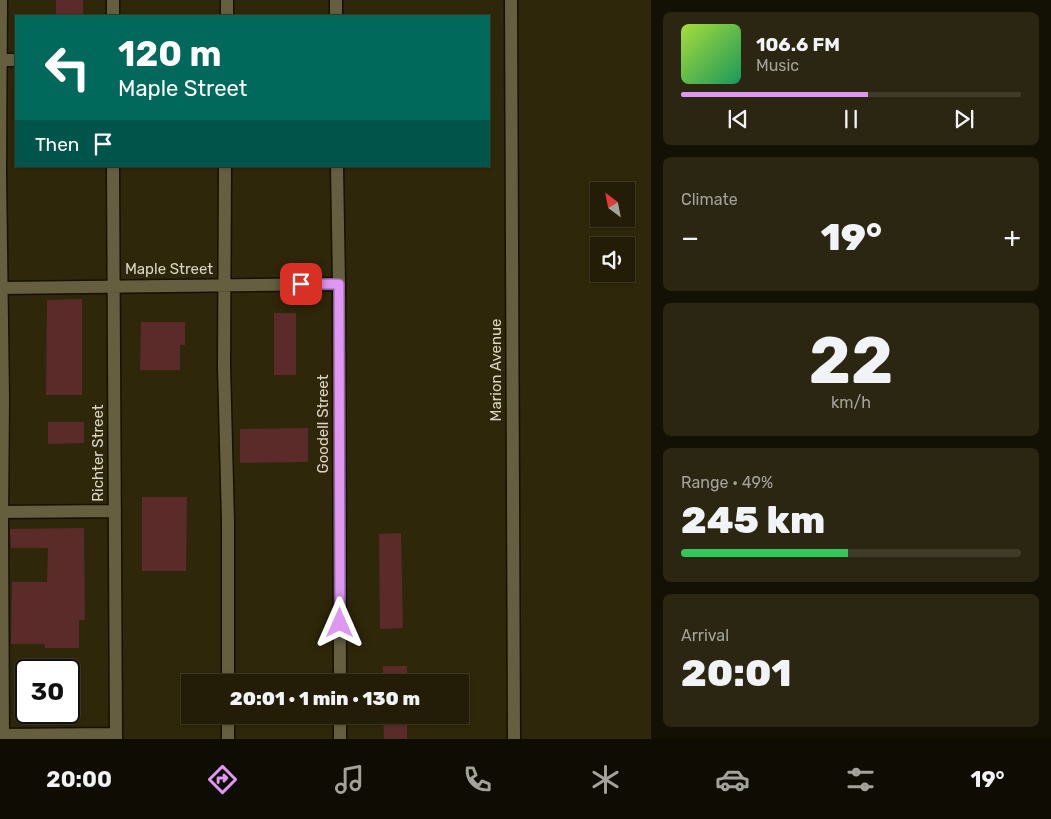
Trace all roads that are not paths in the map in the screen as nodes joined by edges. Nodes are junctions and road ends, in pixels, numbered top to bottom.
1 (1, 0) edge
2 (113, 0) edge
3 (227, 0) edge
4 (336, 0) edge
5 (511, 0) edge
6 (113, 15) edge
7 (227, 15) edge
8 (336, 15) edge
9 (0, 60) edge
10 (15, 60) edge
11 (113, 167) edge
12 (225, 167) edge
13 (337, 167) edge
14 (339, 284) junction
15 (225, 285) junction
16 (113, 286) junction
17 (1, 288) edge
18 (2, 397) edge
19 (115, 511) junction
20 (1, 512) edge
21 (1, 621) edge
22 (228, 674) edge
23 (340, 674) edge
24 (228, 724) edge
25 (340, 724) edge
26 (2, 736) edge
27 (116, 736) edge
28 (228, 739) edge
29 (340, 739) edge
30 (514, 739) edge

1 - 9 street
2 - 6 street
3 - 7 street
4 - 8 street
5 - 30 street, Marion Avenue
9 - 10 street
9 - 17 street
11 - 16 street, Richter Street
12 - 15 street
13 - 14 street, Goodell Street
14 - 15 street, Maple Street
14 - 23 street, Goodell Street
15 - 16 street, Maple Street
15 - 22 street
16 - 17 street, Maple Street
16 - 19 street, Richter Street
17 - 18 street
18 - 20 street
19 - 20 street
19 - 27 street, Richter Street
20 - 21 street
21 - 26 street
24 - 28 street
25 - 29 street
26 - 27 street

